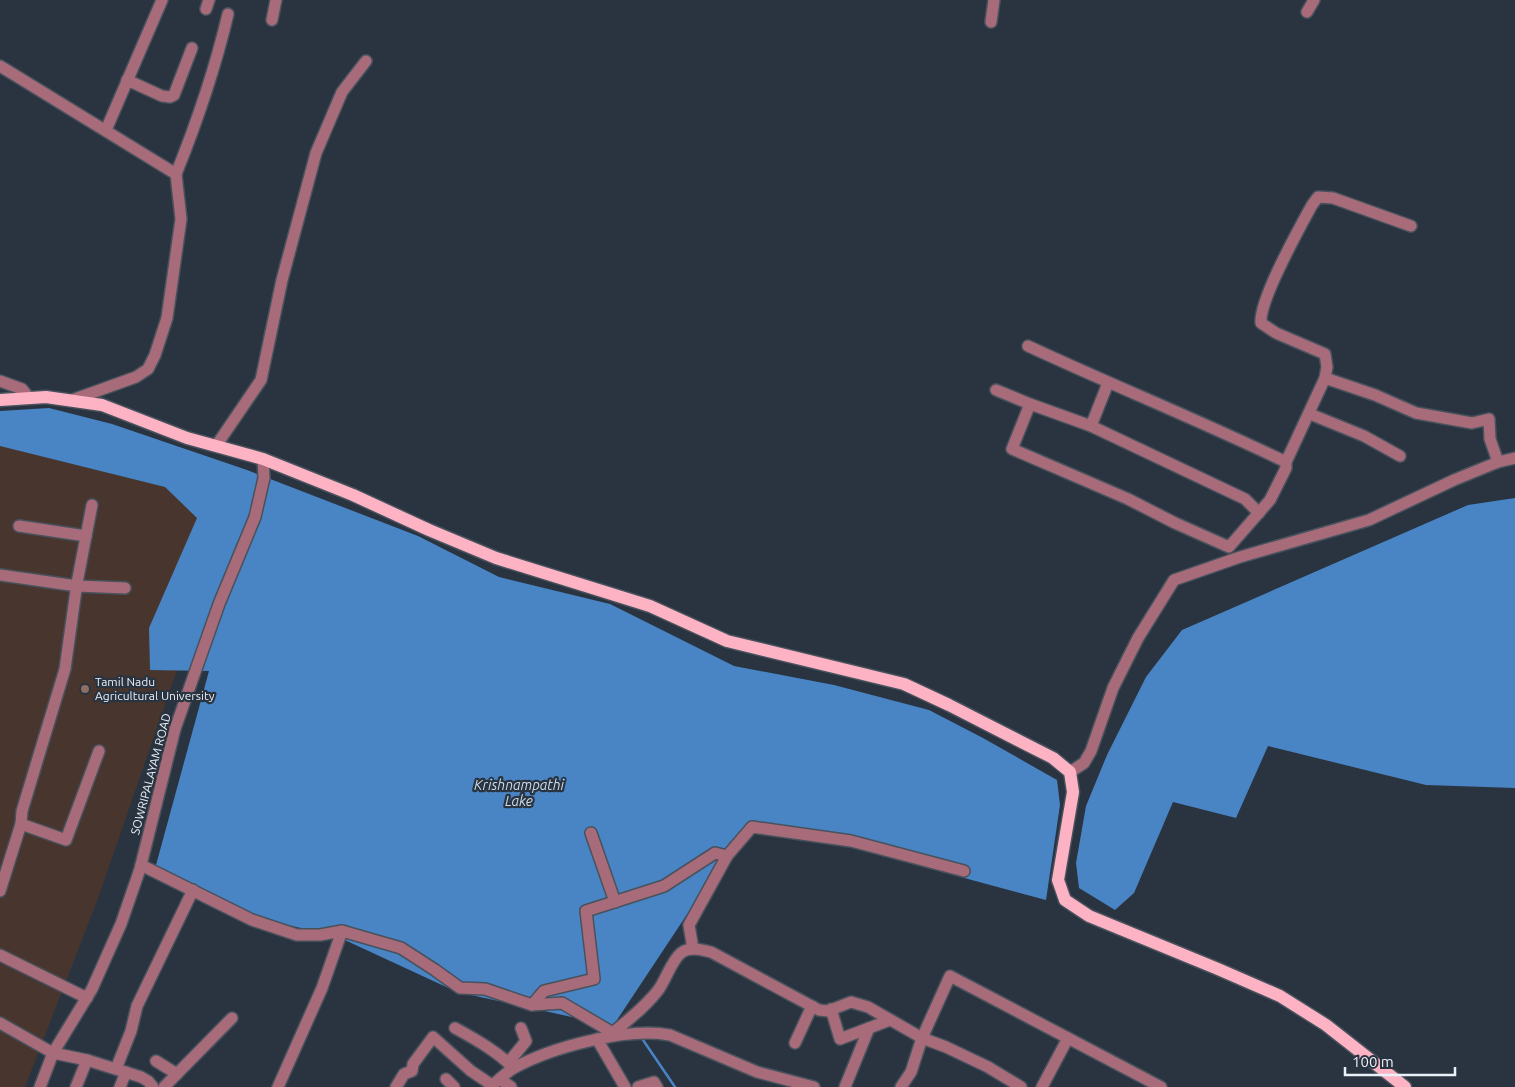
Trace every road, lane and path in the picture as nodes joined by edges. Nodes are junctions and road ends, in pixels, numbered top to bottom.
1 (162, 0) edge
2 (276, 0) edge
3 (994, 0) edge
4 (1314, 0) edge
5 (1307, 12) dead end
6 (228, 14) dead end
7 (272, 20) dead end
8 (991, 22) dead end
9 (192, 48) dead end
10 (366, 61) dead end
11 (0, 66) edge
12 (127, 80) junction
13 (106, 130) junction
14 (176, 174) junction
15 (1410, 226) dead end
16 (1028, 346) dead end
17 (1325, 378) junction
18 (0, 381) edge
19 (1108, 383) junction
20 (996, 390) dead end
21 (30, 398) junction
22 (0, 400) edge
23 (72, 400) junction
24 (1030, 404) junction
25 (1310, 414) junction
26 (1091, 426) junction
27 (216, 446) junction
28 (1400, 456) dead end
29 (1515, 458) edge
30 (264, 459) junction
31 (1286, 462) junction
32 (1498, 462) junction
33 (92, 505) dead end
34 (1259, 513) junction
35 (19, 526) dead end
36 (86, 536) junction
37 (1229, 547) junction
38 (1240, 556) junction
39 (0, 574) edge
40 (77, 586) junction
41 (125, 588) dead end
42 (99, 751) dead end
43 (1070, 772) junction
44 (21, 824) junction
45 (591, 832) dead end
46 (727, 856) junction
47 (141, 865) junction
48 (964, 870) dead end
49 (0, 890) edge
50 (193, 890) junction
51 (614, 902) junction
52 (342, 932) junction
53 (693, 949) junction
54 (0, 955) edge
55 (86, 998) junction
56 (532, 1005) junction
57 (812, 1006) junction
58 (831, 1009) junction
59 (232, 1018) dead end
60 (890, 1020) junction
61 (0, 1023) edge
62 (455, 1028) dead end
63 (521, 1028) dead end
64 (870, 1028) junction
65 (612, 1034) junction
66 (922, 1038) junction
67 (1068, 1038) junction
68 (795, 1043) dead end
69 (53, 1052) junction
70 (87, 1060) junction
71 (156, 1060) dead end
72 (511, 1066) junction
73 (121, 1071) junction
74 (177, 1074) junction
75 (1004, 1083) edge
76 (494, 1084) edge
77 (402, 1085) edge
78 (40, 1087) edge
79 (76, 1087) edge
80 (120, 1087) edge
81 (153, 1087) edge
82 (164, 1087) edge
83 (278, 1087) edge
84 (511, 1087) edge
85 (625, 1087) edge
86 (638, 1087) edge
87 (657, 1087) edge
88 (814, 1087) edge
89 (845, 1087) edge
90 (901, 1087) edge
91 (1021, 1087) edge
92 (1042, 1087) edge
93 (1161, 1087) edge
94 (1404, 1087) edge

1 - 12 street
2 - 7 street
3 - 8 street
4 - 5 street
6 - 14 street
9 - 12 street
10 - 27 street
11 - 13 street
12 - 13 street
13 - 14 street
14 - 23 street
15 - 17 street
16 - 19 street
17 - 25 street
17 - 32 street
18 - 21 street
19 - 26 street
19 - 31 street
20 - 24 street
21 - 22 main road
21 - 23 main road
23 - 27 main road
24 - 26 street
24 - 37 street
25 - 28 street
25 - 31 street
26 - 34 street
27 - 30 main road
29 - 32 street
30 - 43 main road
30 - 47 street, SOWRIPALAYAM ROAD
31 - 34 street
32 - 38 street
33 - 36 street
34 - 37 street
35 - 36 street
36 - 40 street
37 - 38 street
38 - 43 street
39 - 40 street
40 - 41 street
40 - 44 street
42 - 44 street
43 - 94 main road
44 - 49 street
45 - 51 street
46 - 48 street
46 - 51 street
46 - 53 street
47 - 50 street
47 - 55 street, SOWRIPALAYAM ROAD
50 - 52 street
50 - 73 street
51 - 56 street
52 - 56 street
52 - 83 street
53 - 57 street
53 - 65 street
54 - 55 street
55 - 69 street, SOWRIPALAYAM ROAD
56 - 65 street
57 - 58 street
57 - 68 street
58 - 60 street
58 - 64 street
59 - 74 street
60 - 64 street
60 - 66 street
61 - 69 street
62 - 72 street
63 - 72 street
64 - 89 street
65 - 72 street
65 - 85 street
65 - 88 street
66 - 67 street
66 - 75 street
66 - 90 street
67 - 92 street
67 - 93 street
69 - 70 street
69 - 78 street, SOWRIPALAYAM ROAD
70 - 73 street
70 - 79 street
71 - 74 street
72 - 76 street
73 - 80 street
73 - 81 street
74 - 82 street
75 - 91 street
76 - 77 street
76 - 84 street
86 - 87 street

